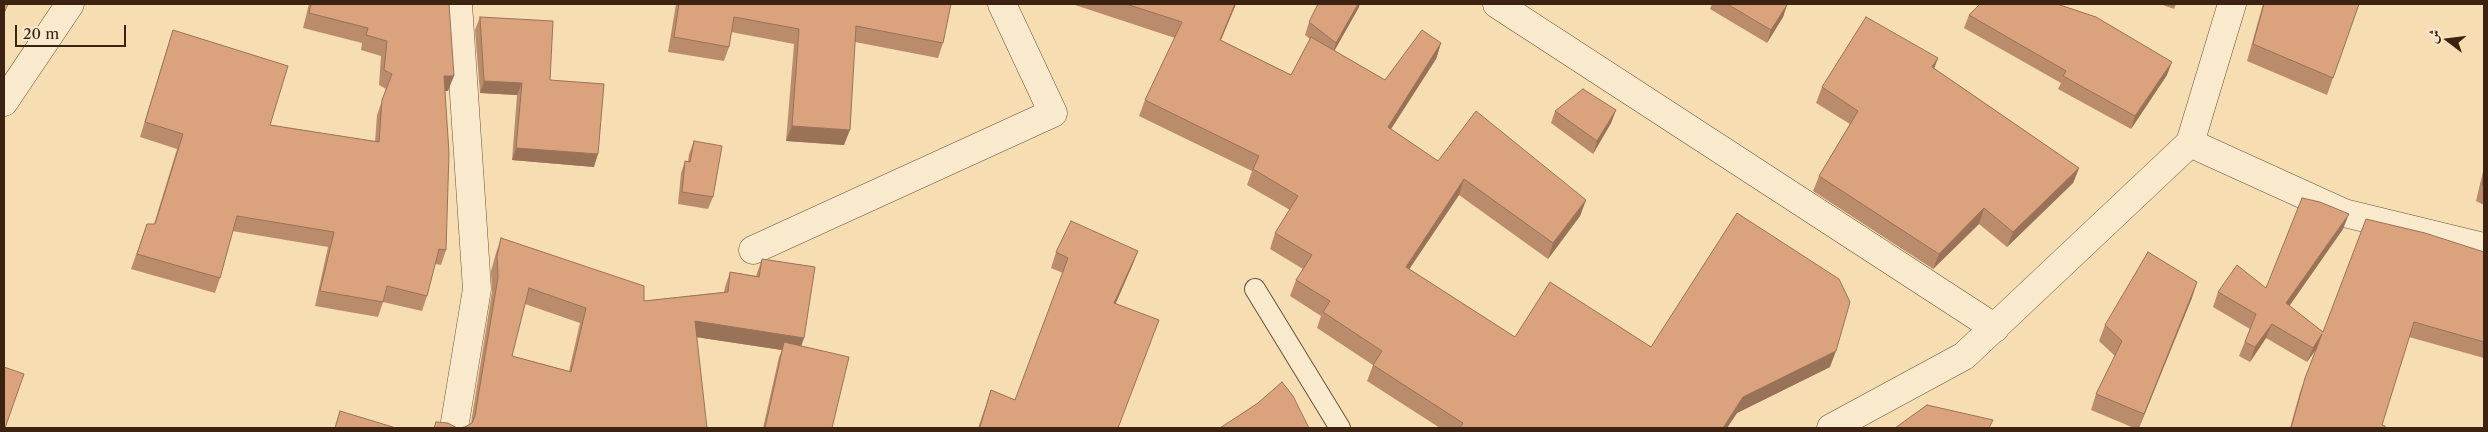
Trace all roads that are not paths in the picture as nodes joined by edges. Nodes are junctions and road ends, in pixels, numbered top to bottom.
1 (70, 4) edge
2 (458, 4) edge
3 (1002, 4) edge
4 (1497, 4) edge
5 (2232, 4) edge
6 (4, 102) edge
7 (2190, 144) junction
8 (2484, 247) edge
9 (753, 250) dead end
10 (1254, 289) dead end
11 (1995, 328) junction
12 (454, 428) edge
13 (1340, 428) edge
14 (1831, 428) edge

1 - 6 street
2 - 12 street
3 - 9 street
4 - 11 street
5 - 7 street
7 - 8 street
7 - 11 street
10 - 13 lane
11 - 14 street

